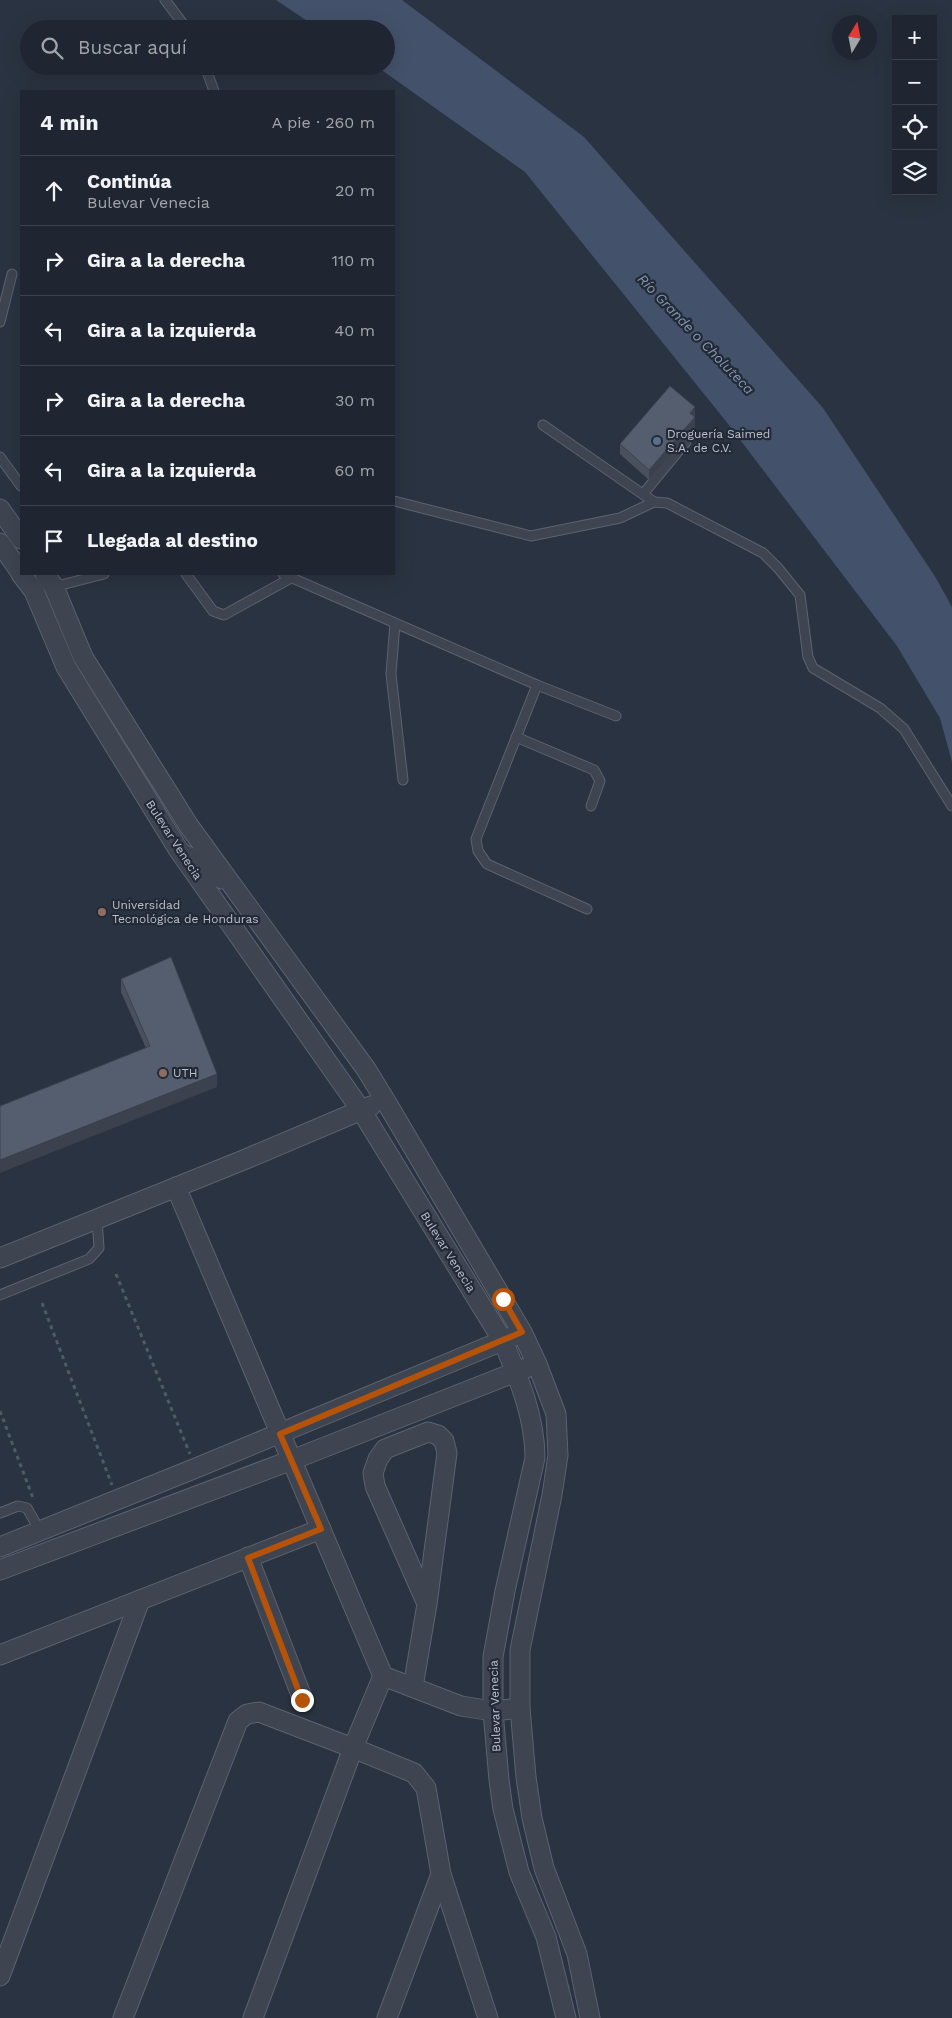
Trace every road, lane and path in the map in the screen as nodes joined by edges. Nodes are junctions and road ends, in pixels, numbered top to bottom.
1 (165, 0) edge
2 (180, 20) edge
3 (208, 75) edge
4 (214, 90) edge
5 (12, 274) dead end
6 (0, 322) edge
7 (543, 425) dead end
8 (686, 442) edge
9 (0, 457) edge
10 (20, 485) edge
11 (643, 494) junction
12 (395, 501) edge
13 (654, 502) junction
14 (0, 509) edge
15 (20, 538) edge
16 (0, 543) edge
17 (20, 573) edge
18 (22, 575) edge
19 (187, 575) edge
20 (89, 576) edge
21 (287, 576) edge
22 (50, 580) edge
23 (34, 591) junction
24 (395, 623) junction
25 (537, 684) junction
26 (616, 716) dead end
27 (516, 737) junction
28 (403, 780) dead end
29 (591, 806) dead end
30 (952, 806) edge
31 (178, 849) junction
32 (228, 882) junction
33 (587, 909) dead end
34 (385, 1100) junction
35 (361, 1110) junction
36 (176, 1187) junction
37 (97, 1219) junction
38 (0, 1258) edge
39 (116, 1274) dead end
40 (0, 1295) edge
41 (42, 1303) dead end
42 (522, 1332) junction
43 (503, 1341) junction
44 (537, 1364) junction
45 (516, 1371) junction
46 (0, 1411) edge
47 (280, 1434) junction
48 (292, 1460) junction
49 (196, 1468) junction
50 (118, 1500) junction
51 (0, 1513) edge
52 (321, 1529) junction
53 (43, 1530) junction
54 (0, 1547) edge
55 (248, 1558) junction
56 (0, 1570) edge
57 (140, 1600) junction
58 (427, 1604) junction
59 (0, 1655) edge
60 (383, 1676) junction
61 (413, 1687) junction
62 (302, 1700) dead end
63 (520, 1708) junction
64 (493, 1711) junction
65 (353, 1748) junction
66 (441, 1874) junction
67 (0, 1976) edge
68 (123, 2018) edge
69 (254, 2018) edge
70 (387, 2018) edge
71 (488, 2018) edge
72 (566, 2018) edge
73 (590, 2018) edge

1 - 2 lane
3 - 4 lane
5 - 6 lane
7 - 11 lane
8 - 11 lane
9 - 10 lane
11 - 13 lane
12 - 13 lane
13 - 30 lane
14 - 15 street
16 - 17 street, Bulevar Venecia
18 - 23 street, Bulevar Venecia
19 - 21 lane
20 - 22 lane
21 - 24 lane
22 - 23 lane
22 - 32 street, Bulevar Venecia
23 - 31 street, Bulevar Venecia
24 - 25 lane
24 - 28 lane
25 - 26 lane
25 - 27 lane
27 - 29 lane
27 - 33 lane
31 - 32 lane
31 - 35 street, Bulevar Venecia
32 - 34 street, Bulevar Venecia
34 - 35 street
34 - 42 street, Bulevar Venecia
35 - 36 street
35 - 43 street, Bulevar Venecia
36 - 37 street
36 - 47 street
37 - 38 street
37 - 40 lane
39 - 49 path
41 - 50 path
42 - 43 street
42 - 44 street, Bulevar Venecia
43 - 45 street, Bulevar Venecia
43 - 47 street
44 - 45 street
44 - 63 street, Bulevar Venecia
45 - 48 street
45 - 64 street, Bulevar Venecia
46 - 53 path
47 - 48 street
47 - 49 street
48 - 52 street
48 - 56 street
49 - 50 street
50 - 53 street
51 - 53 lane
52 - 55 street
52 - 60 street
53 - 54 street
55 - 57 street
55 - 62 street
57 - 59 street
57 - 67 street
58 - 58 street
58 - 61 street
60 - 61 street
60 - 65 street
61 - 64 street
63 - 64 street
63 - 73 street, Bulevar Venecia
64 - 72 street, Bulevar Venecia
65 - 66 street
65 - 68 street
65 - 69 street
66 - 70 street
66 - 71 street

